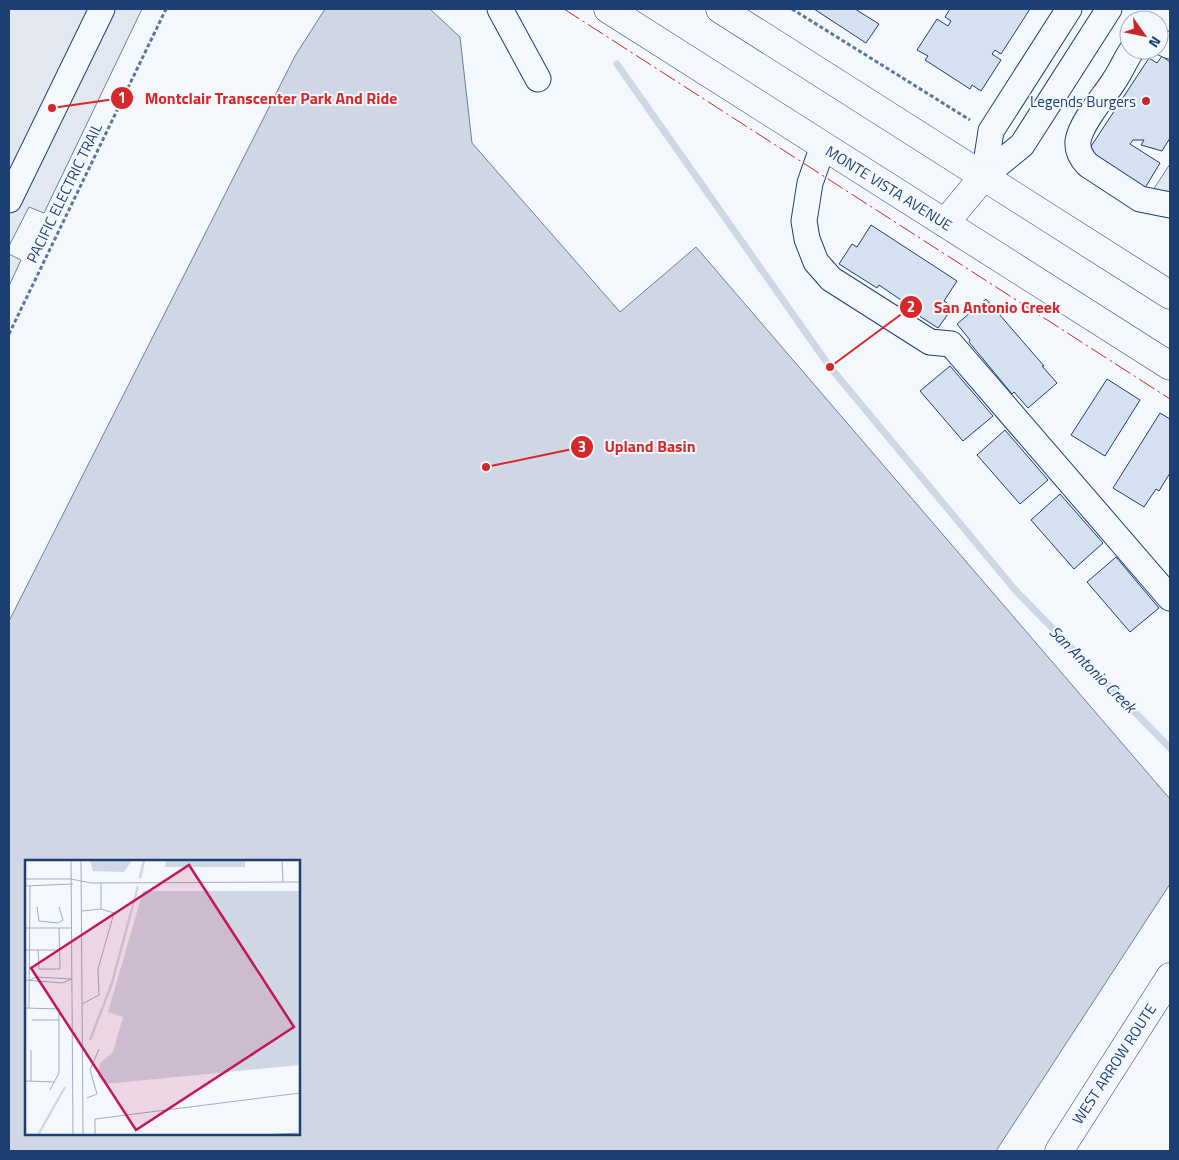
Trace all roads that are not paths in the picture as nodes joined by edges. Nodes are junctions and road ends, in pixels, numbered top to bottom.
1 (102, 9) edge
2 (500, 9) edge
3 (608, 9) edge
4 (720, 9) edge
5 (1069, 9) edge
6 (1109, 9) edge
7 (1126, 60) edge
8 (538, 80) dead end
9 (823, 146) junction
10 (984, 176) junction
11 (9, 200) edge
12 (1170, 204) edge
13 (945, 223) junction
14 (1170, 295) edge
15 (1170, 366) edge
16 (1170, 598) edge
17 (1170, 977) edge
18 (1059, 1151) edge

1 - 11 street
2 - 8 street
3 - 9 main road, MONTE VISTA AVENUE
4 - 10 main road
5 - 10 street
6 - 10 street
7 - 12 street
9 - 13 main road, MONTE VISTA AVENUE
9 - 16 street
10 - 13 main road
10 - 14 main road
13 - 15 main road, MONTE VISTA AVENUE
17 - 18 main road, WEST ARROW ROUTE

